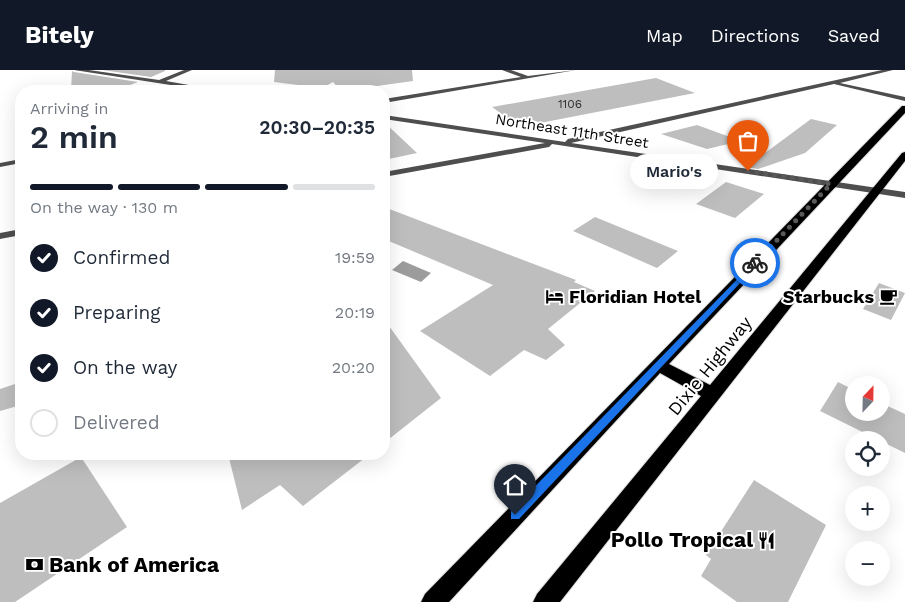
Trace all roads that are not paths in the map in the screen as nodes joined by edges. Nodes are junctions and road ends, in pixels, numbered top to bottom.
1 (77, 70) edge
2 (189, 70) edge
3 (505, 70) edge
4 (527, 70) edge
5 (573, 70) edge
6 (890, 70) edge
7 (530, 77) junction
8 (159, 82) junction
9 (833, 83) junction
10 (179, 85) edge
11 (905, 99) edge
12 (390, 100) edge
13 (905, 108) edge
14 (390, 118) edge
15 (560, 143) junction
16 (905, 155) edge
17 (15, 162) edge
18 (0, 165) edge
19 (390, 174) edge
20 (831, 184) junction
21 (876, 190) junction
22 (905, 194) edge
23 (15, 233) edge
24 (0, 236) edge
25 (658, 364) junction
26 (712, 394) junction
27 (433, 602) edge
28 (545, 602) edge

1 - 8 street
2 - 8 street
3 - 7 street
4 - 7 street
5 - 7 street
6 - 9 street
7 - 12 street
8 - 10 street
9 - 11 street
9 - 15 street
13 - 20 highway
14 - 15 street, Northeast 11th Street
15 - 19 street
15 - 20 street, Northeast 11th Street
16 - 21 highway, Dixie Highway
17 - 18 street
20 - 21 street, Northeast 11th Street
20 - 25 highway
21 - 22 street, Northeast 11th Street
21 - 26 highway, Dixie Highway
23 - 24 street
25 - 26 highway
25 - 27 highway
26 - 28 highway, Dixie Highway

